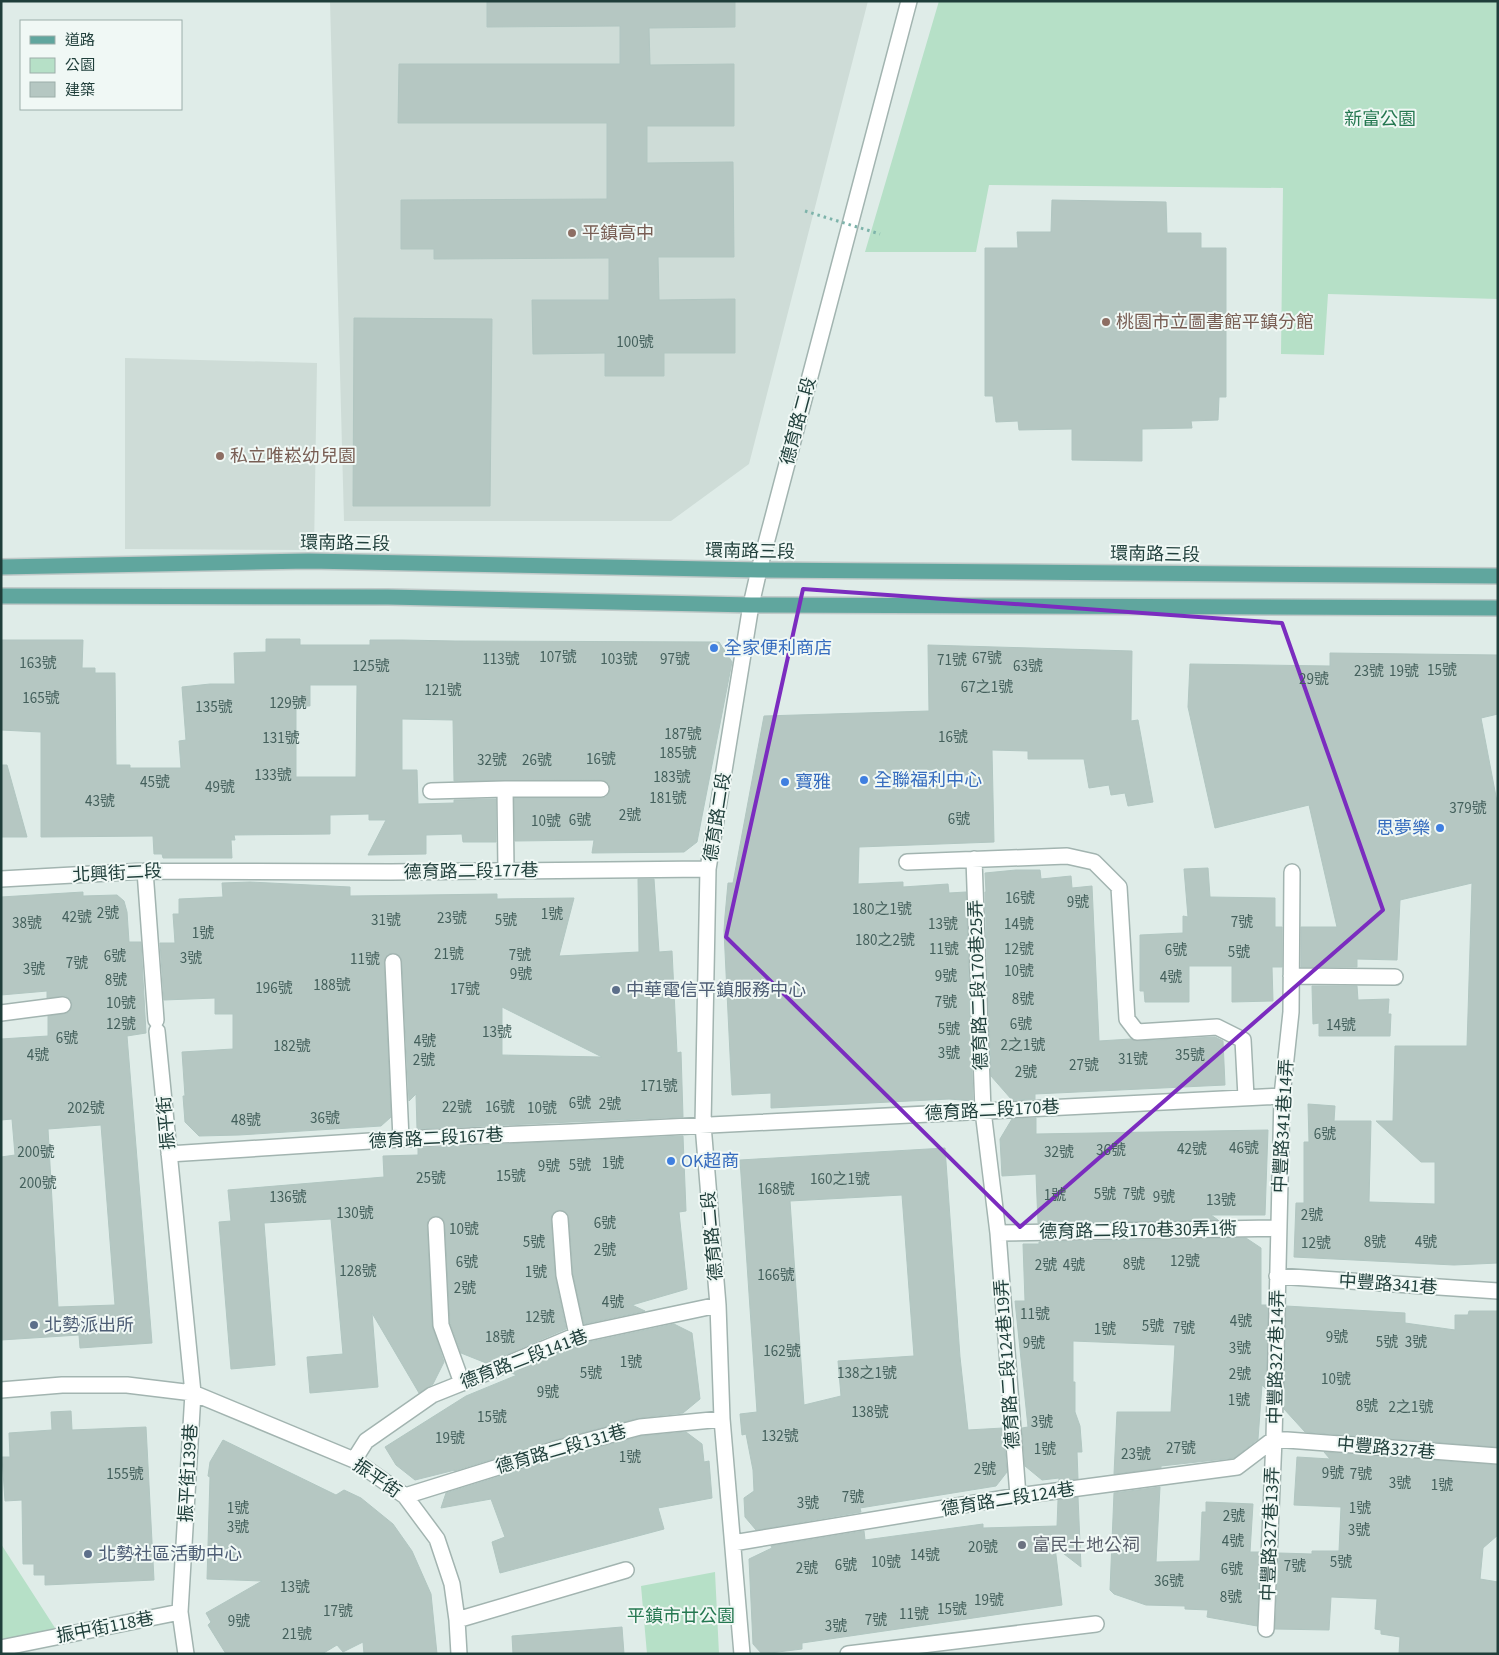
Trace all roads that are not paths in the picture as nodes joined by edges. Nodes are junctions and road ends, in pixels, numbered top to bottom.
1 (909, 1) edge
2 (1, 568) edge
3 (759, 570) junction
4 (1498, 576) edge
5 (1, 596) edge
6 (751, 605) junction
7 (1498, 608) edge
8 (505, 789) junction
9 (601, 789) dead end
10 (431, 791) dead end
11 (974, 859) junction
12 (907, 862) dead end
13 (708, 869) junction
14 (234, 870) joint
15 (506, 870) junction
16 (145, 871) junction
17 (1292, 872) dead end
18 (1, 879) edge
19 (393, 962) dead end
20 (1291, 976) junction
21 (1395, 977) dead end
22 (63, 1005) dead end
23 (1, 1013) edge
24 (1282, 1096) junction
25 (1246, 1097) junction
26 (983, 1110) junction
27 (703, 1125) junction
28 (401, 1139) junction
29 (169, 1154) junction
30 (560, 1219) dead end
31 (436, 1225) dead end
32 (1278, 1228) junction
33 (998, 1233) junction
34 (1277, 1276) junction
35 (1498, 1291) edge
36 (718, 1305) junction
37 (576, 1335) junction
38 (462, 1383) junction
39 (1, 1390) edge
40 (193, 1393) junction
41 (722, 1419) junction
42 (1274, 1439) junction
43 (1498, 1456) edge
44 (354, 1460) junction
45 (405, 1496) junction
46 (1018, 1496) junction
47 (733, 1543) junction
48 (626, 1570) dead end
49 (180, 1612) junction
50 (457, 1620) junction
51 (1096, 1624) dead end
52 (1266, 1629) dead end
53 (1, 1648) edge
54 (186, 1654) edge
55 (459, 1654) edge
56 (742, 1654) edge
57 (848, 1654) edge

1 - 3 street, 德育路二段
2 - 3 main road, 環南路三段
3 - 4 main road, 環南路三段
3 - 6 street, 德育路二段
5 - 6 main road
6 - 7 main road
6 - 13 street, 德育路二段
8 - 9 street
8 - 10 street
8 - 15 street
11 - 12 street
11 - 25 street
11 - 26 street, 德育路二段170巷25弄
13 - 15 street, 德育路二段177巷
13 - 27 street, 德育路二段
14 - 15 street, 德育路二段177巷
14 - 16 street, 北興街二段
16 - 18 street, 北興街二段
16 - 29 street, 振平街
17 - 20 street, 中豐路341巷14弄
19 - 28 street
20 - 21 street
20 - 24 street, 中豐路341巷14弄
22 - 23 street
24 - 25 street, 德育路二段170巷
24 - 32 street, 中豐路341巷14弄
25 - 26 street, 德育路二段170巷
26 - 27 street, 德育路二段170巷
26 - 33 street, 德育路二段170巷25弄
27 - 28 street, 德育路二段167巷
27 - 36 street, 德育路二段
28 - 29 street, 德育路二段167巷
29 - 40 street, 振平街
30 - 37 street
31 - 38 street
32 - 33 street, 德育路二段170巷30弄1衖
32 - 34 street, 中豐路341巷14弄
33 - 46 street, 德育路二段124巷19弄
34 - 35 street, 中豐路341巷
34 - 42 street, 中豐路327巷14弄
36 - 37 street, 德育路二段141巷
36 - 41 street, 德育路二段
37 - 38 street, 德育路二段141巷
38 - 44 street, 德育路二段141巷
39 - 40 street, 振平街
40 - 44 street, 振平街
40 - 49 street, 振平街139巷
41 - 45 street, 德育路二段131巷
41 - 47 street, 德育路二段
42 - 43 street, 中豐路327巷
42 - 46 street, 德育路二段124巷
42 - 52 street, 中豐路327巷13弄
44 - 45 street, 振平街
45 - 50 street, 振平街
46 - 47 street, 德育路二段124巷
47 - 56 street, 德育路二段
48 - 50 street
49 - 53 street, 振中街118巷
49 - 54 street, 振平街139巷
50 - 55 street, 振平街
51 - 57 street

